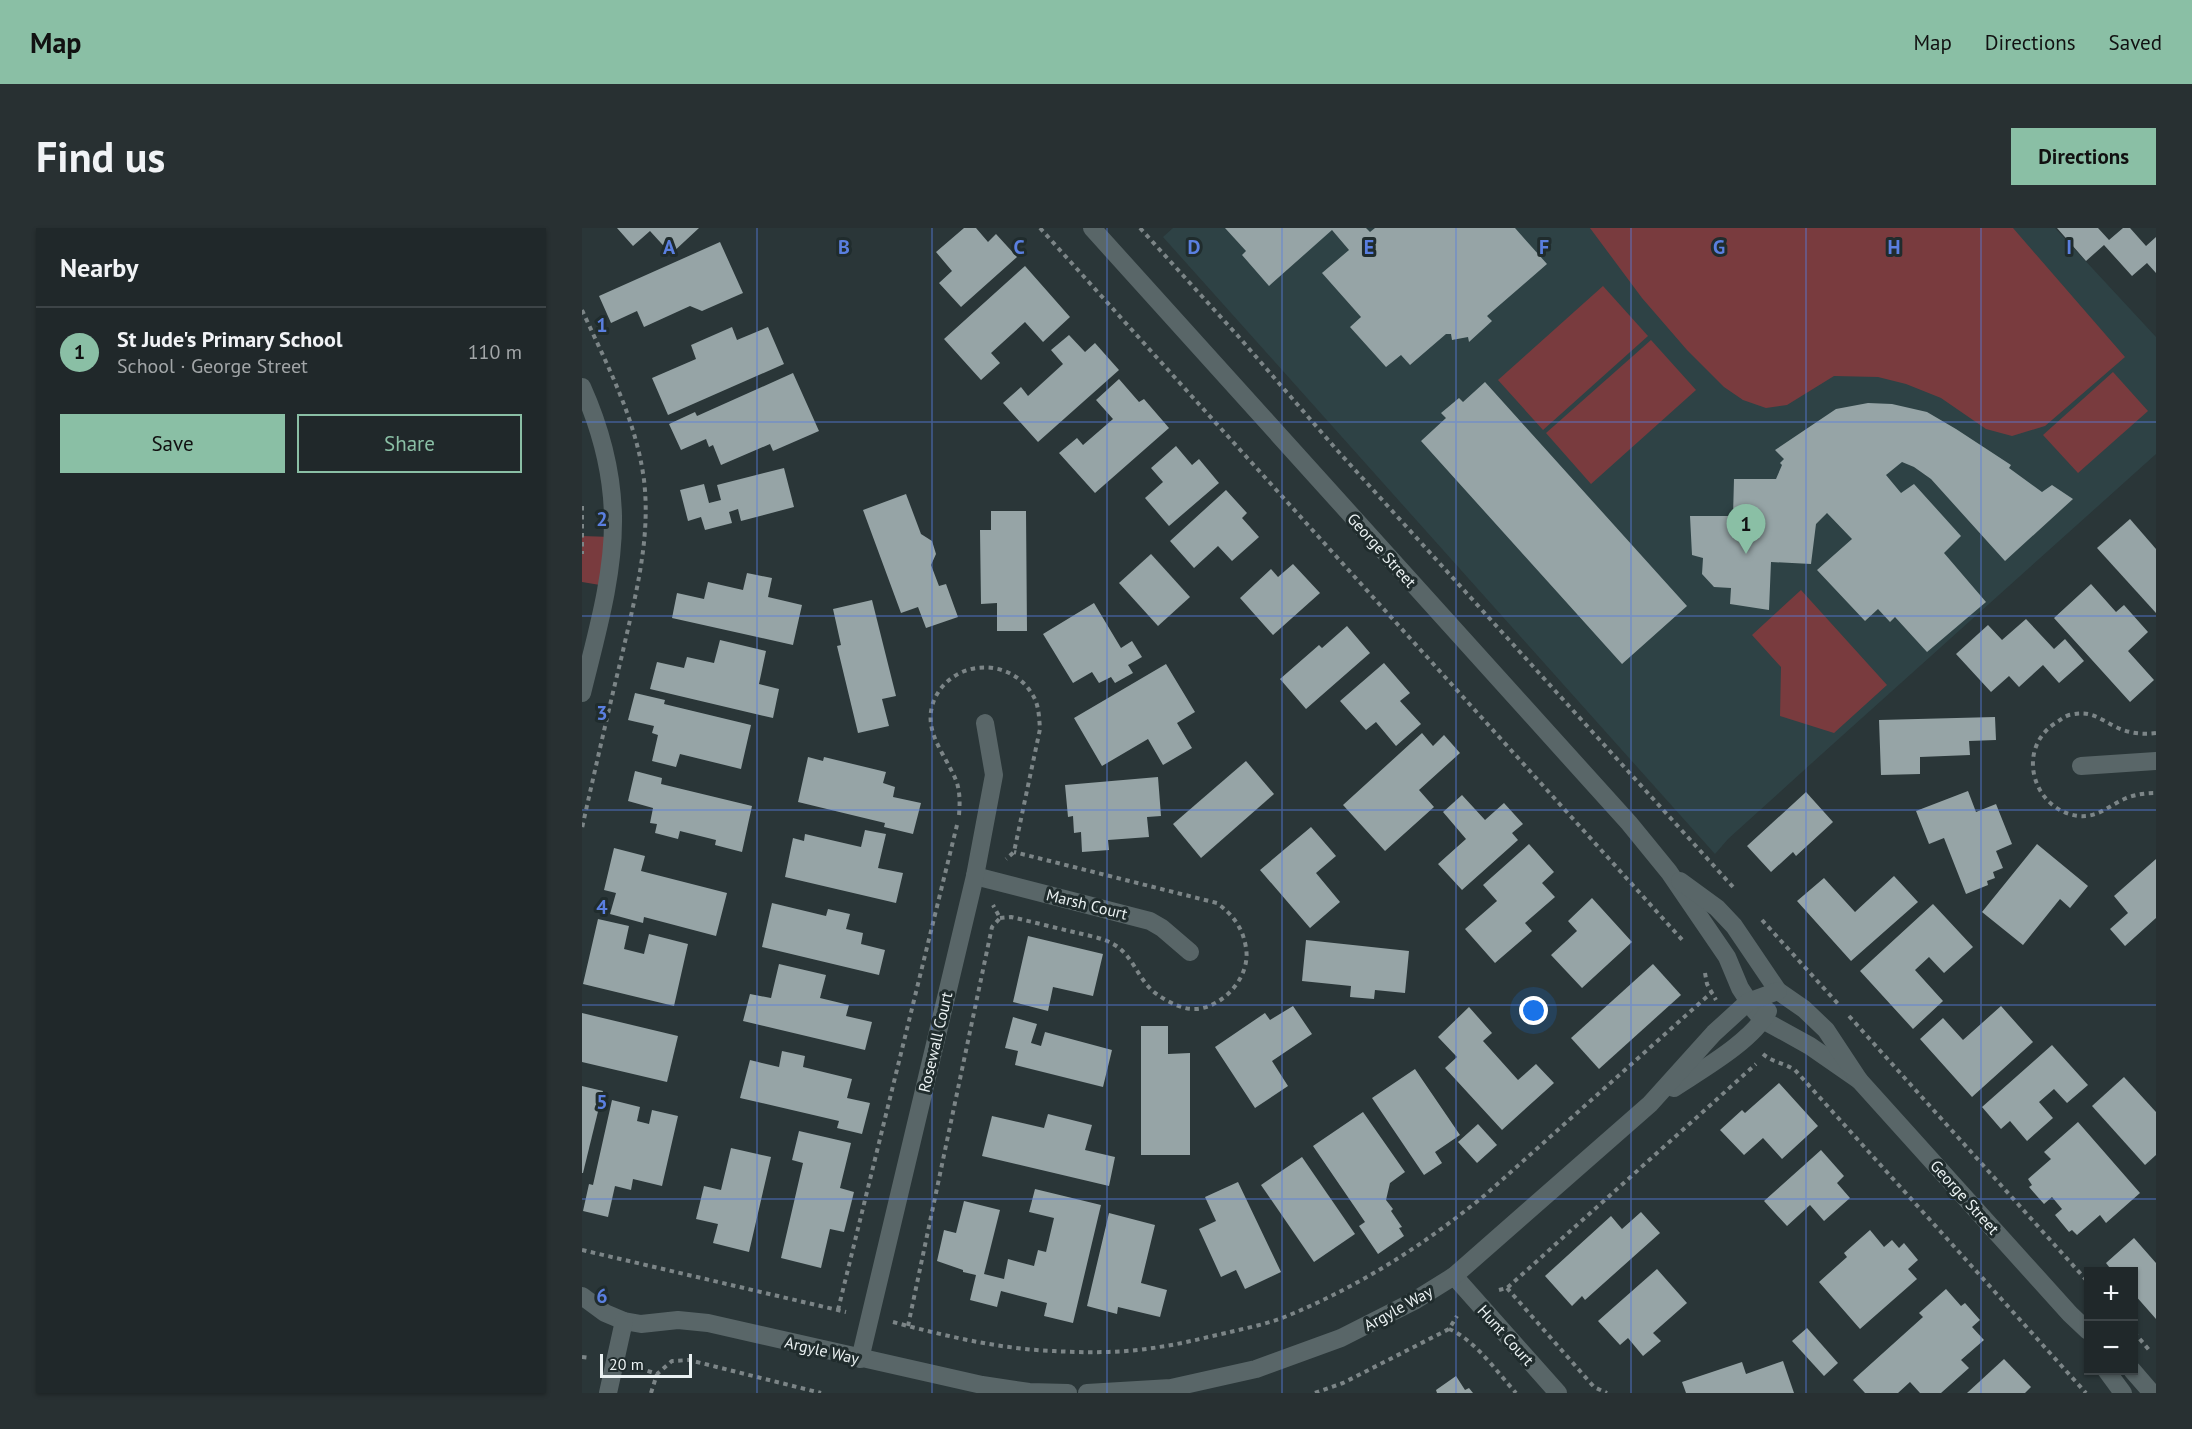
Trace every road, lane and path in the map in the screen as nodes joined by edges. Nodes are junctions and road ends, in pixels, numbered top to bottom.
1 (1040, 228) edge
2 (1092, 228) edge
3 (1140, 228) edge
4 (582, 387) edge
5 (582, 506) edge
6 (582, 554) edge
7 (582, 693) edge
8 (985, 723) dead end
9 (2156, 761) edge
10 (2081, 766) dead end
11 (1669, 872) junction
12 (975, 876) junction
13 (1734, 888) dead end
14 (992, 904) dead end
15 (1757, 914) dead end
16 (1687, 945) dead end
17 (1190, 952) dead end
18 (1702, 966) dead end
19 (1778, 991) junction
20 (1712, 992) junction
21 (1748, 1002) junction
22 (1720, 1007) dead end
23 (1763, 1020) junction
24 (1760, 1050) dead end
25 (1765, 1056) junction
26 (1859, 1080) junction
27 (1650, 1104) junction
28 (582, 1250) edge
29 (1454, 1276) junction
30 (2084, 1278) edge
31 (1507, 1288) junction
32 (1498, 1291) dead end
33 (582, 1296) edge
34 (850, 1313) dead end
35 (2070, 1314) junction
36 (1458, 1316) dead end
37 (624, 1321) junction
38 (889, 1321) dead end
39 (908, 1326) junction
40 (2084, 1326) edge
41 (1449, 1329) junction
42 (2084, 1336) edge
43 (2138, 1338) edge
44 (582, 1357) edge
45 (590, 1358) dead end
46 (2156, 1358) edge
47 (860, 1359) junction
48 (639, 1368) dead end
49 (657, 1374) junction
50 (2109, 1375) edge
51 (2136, 1375) edge
52 (1171, 1390) edge
53 (608, 1393) edge
54 (651, 1393) edge
55 (820, 1393) edge
56 (1068, 1393) edge
57 (1087, 1393) edge
58 (1315, 1393) edge
59 (1516, 1393) edge
60 (1558, 1393) edge
61 (1607, 1393) edge
62 (2086, 1393) edge
63 (2123, 1393) edge
64 (2152, 1393) edge

1 - 16 path
2 - 11 street, George Street
3 - 13 path
4 - 7 street
5 - 6 path
8 - 12 street, Rosewall Court
9 - 10 street
11 - 19 street, George Street
11 - 21 street, George Street
12 - 17 street, Marsh Court
12 - 47 street, Rosewall Court
14 - 39 path
15 - 30 path
18 - 20 path
19 - 21 street
19 - 23 street
19 - 26 street, George Street
20 - 22 path
20 - 39 path
21 - 23 street, George Street
21 - 27 street, Argyle Way
23 - 26 street, George Street
23 - 27 street, Argyle Way
24 - 25 path
25 - 31 path
25 - 62 path
26 - 35 street, George Street
27 - 29 street, Argyle Way
28 - 34 path
29 - 52 street, Argyle Way
29 - 60 street, Hunt Court
31 - 32 path
31 - 61 path
33 - 37 street, Argyle Way
35 - 40 street, George Street
35 - 42 street, George Street
36 - 41 path
37 - 47 street, Argyle Way
37 - 53 street
38 - 39 path
41 - 58 path
41 - 59 path
43 - 46 path
44 - 45 path
47 - 56 street, Argyle Way
48 - 49 path
49 - 54 path
49 - 55 path
50 - 63 street
51 - 64 street
52 - 57 street, Argyle Way

